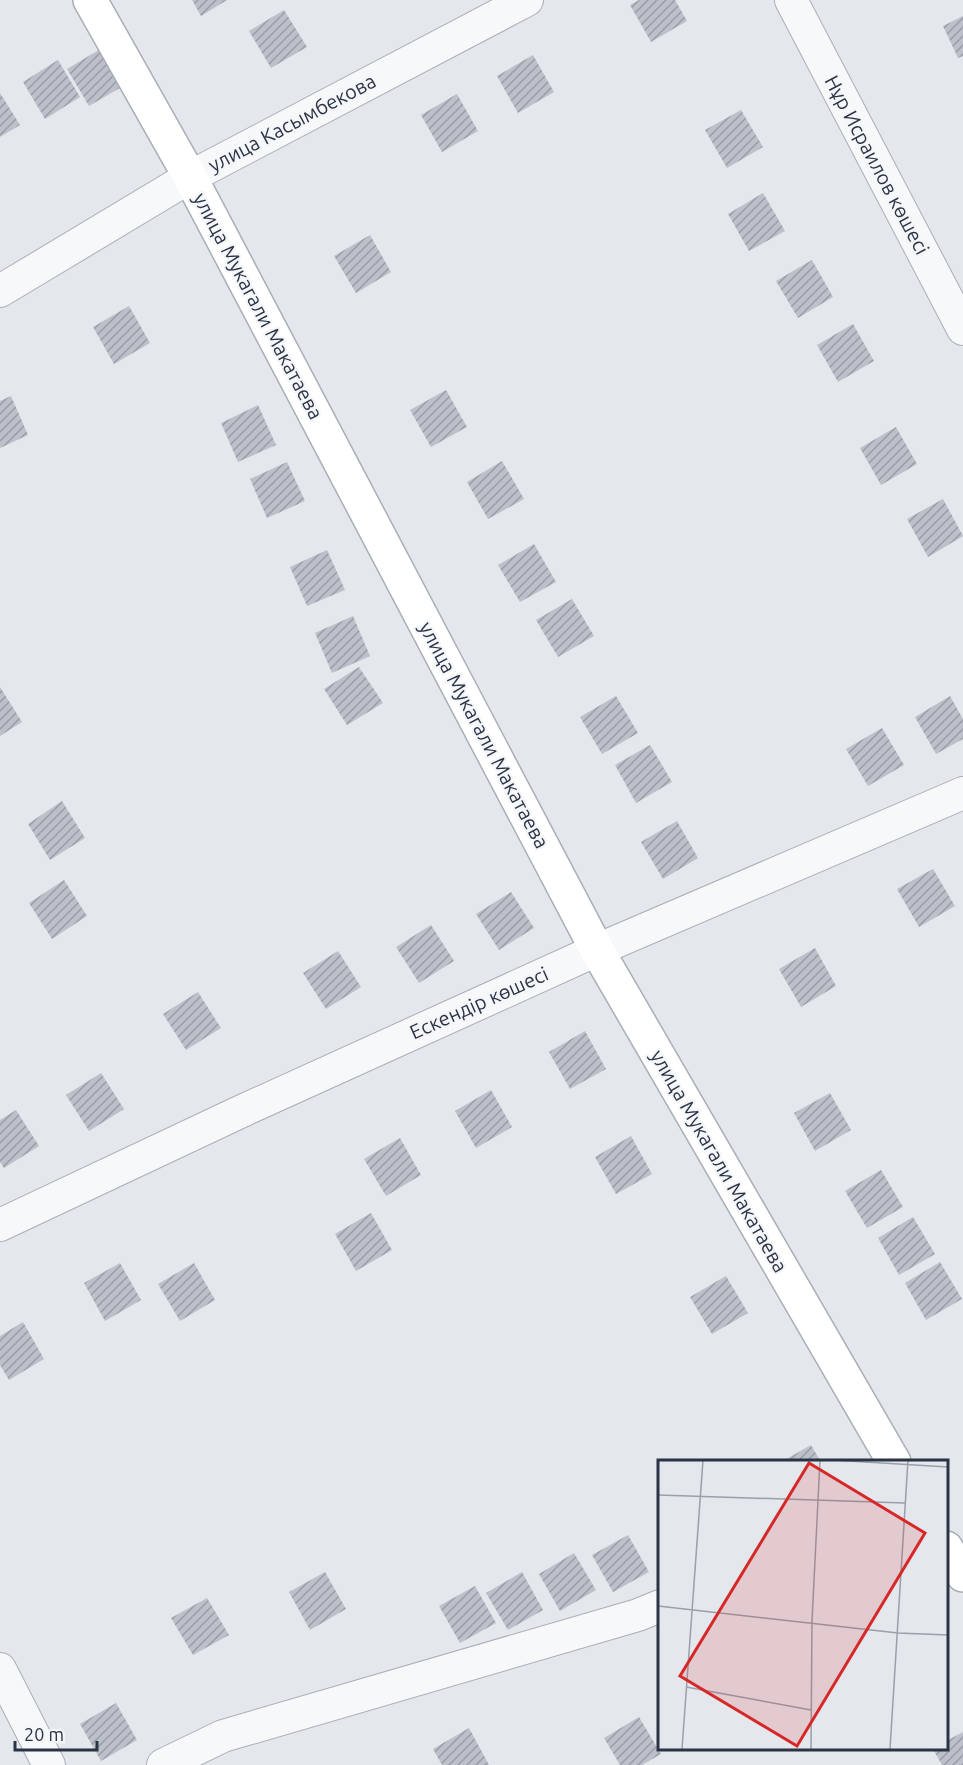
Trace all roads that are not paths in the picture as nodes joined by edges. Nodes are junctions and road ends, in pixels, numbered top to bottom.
1 (90, 0) edge
2 (527, 0) edge
3 (791, 0) edge
4 (190, 177) junction
5 (0, 291) edge
6 (963, 329) edge
7 (963, 793) edge
8 (597, 950) junction
9 (0, 1225) edge
10 (893, 1460) edge
11 (948, 1551) edge
12 (963, 1575) edge
13 (658, 1607) edge
14 (0, 1669) edge
15 (49, 1765) edge
16 (163, 1765) edge

1 - 4 street, улица Мукагали Макатаева
2 - 4 street, улица Касымбекова
3 - 6 street, Нұр Исраилов көшесі
4 - 5 street, улица Касымбекова
4 - 8 street, улица Мукагали Макатаева
7 - 8 street, Ескендір көшесі
8 - 9 street, Ескендір көшесі
8 - 10 street, улица Мукагали Макатаева
11 - 12 street
13 - 16 street
14 - 15 street

